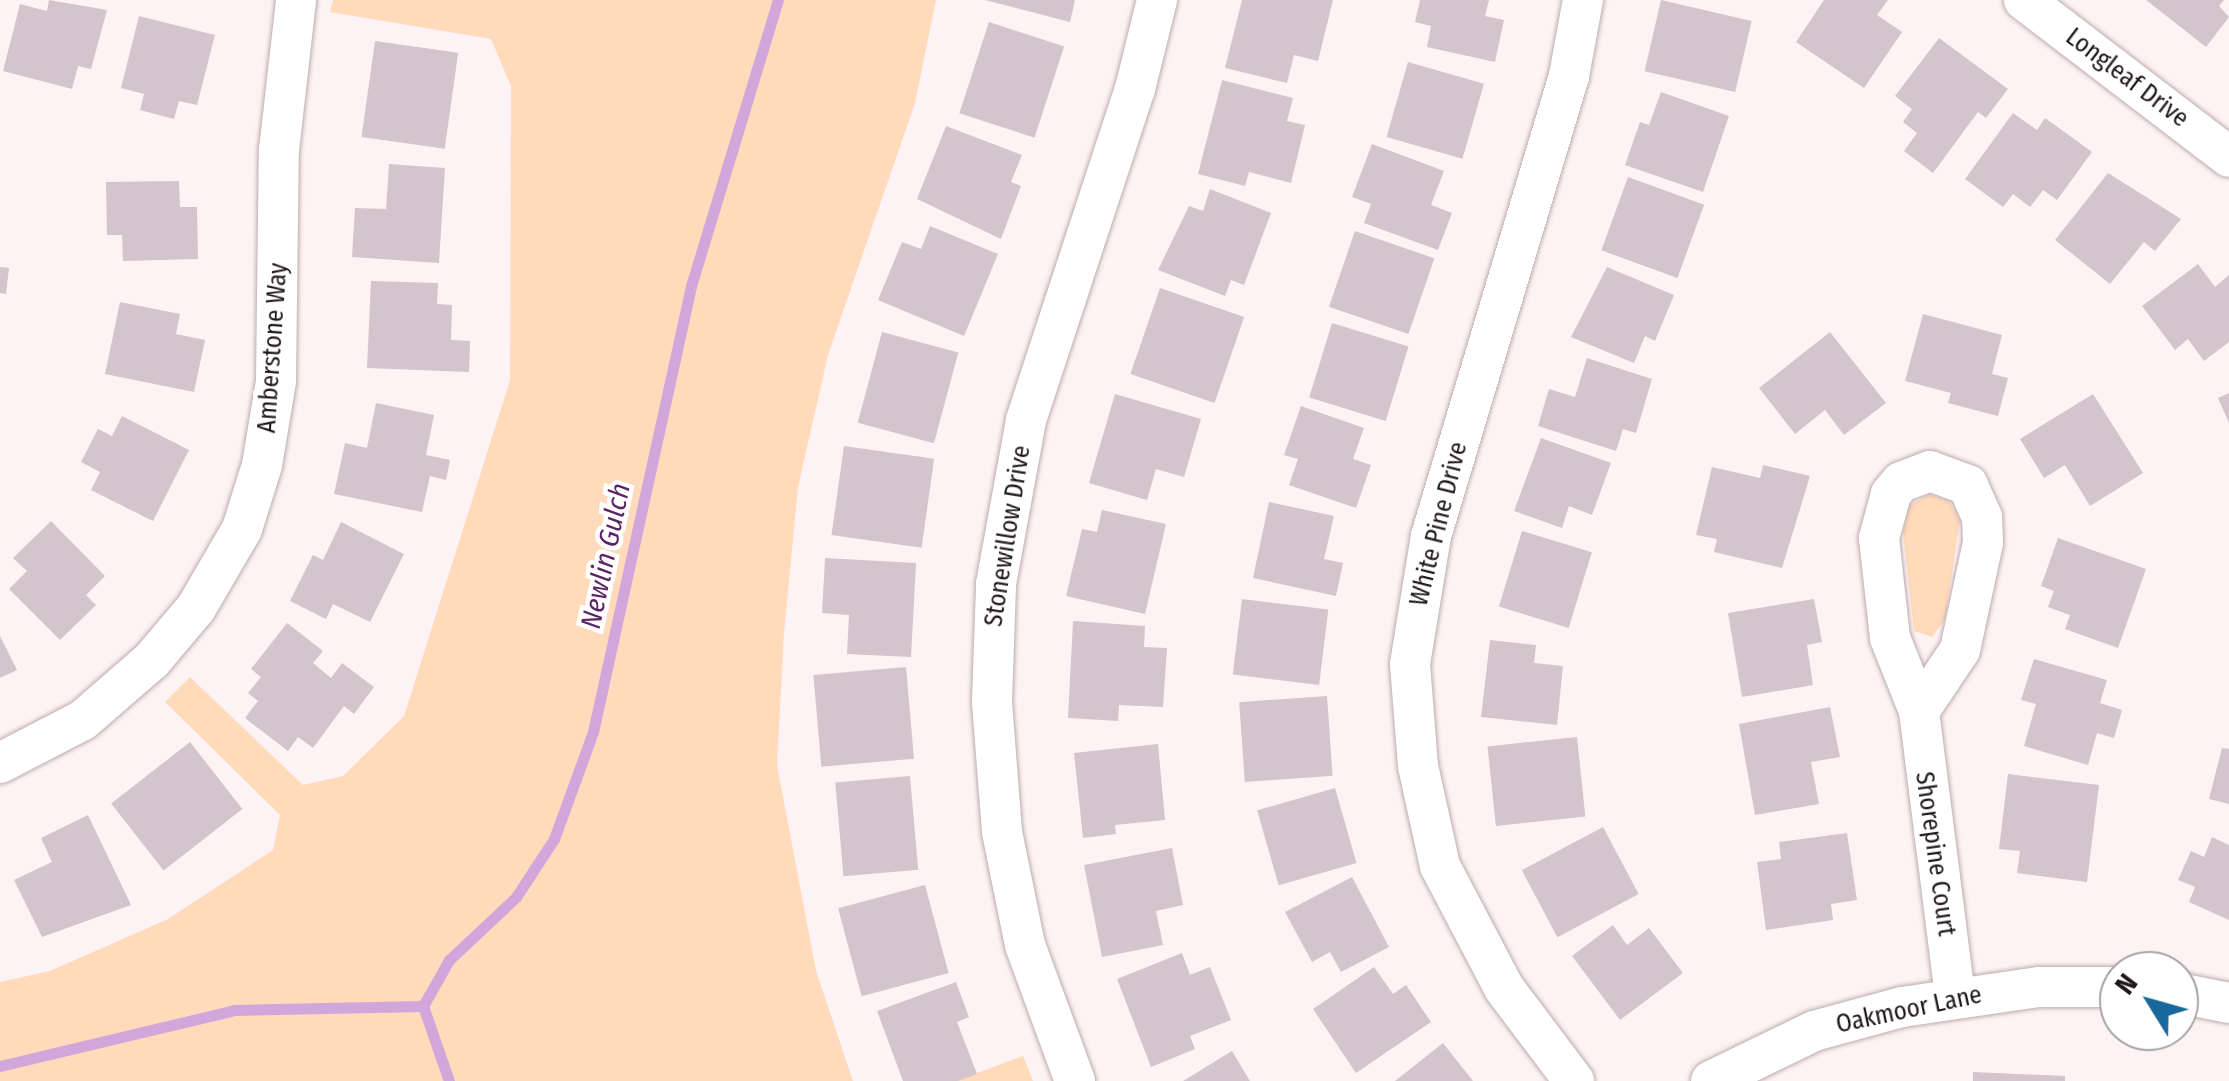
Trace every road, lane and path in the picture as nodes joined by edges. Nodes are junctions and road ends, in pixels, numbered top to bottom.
1 (296, 0) edge
2 (1156, 0) edge
3 (1583, 0) edge
4 (2024, 0) edge
5 (2229, 156) edge
6 (1919, 710) junction
7 (0, 763) edge
8 (2099, 988) edge
9 (1955, 997) junction
10 (2199, 997) edge
11 (2229, 1004) edge
12 (1076, 1081) edge
13 (1574, 1081) edge
14 (1711, 1081) edge

1 - 7 street, Amberstone Way
2 - 12 street, Stonewillow Drive
3 - 13 street, White Pine Drive
4 - 5 street, Longleaf Drive
6 - 6 street, Shorepine Court
6 - 9 street, Shorepine Court
8 - 9 street, Oakmoor Lane
9 - 14 street, Oakmoor Lane
10 - 11 street

